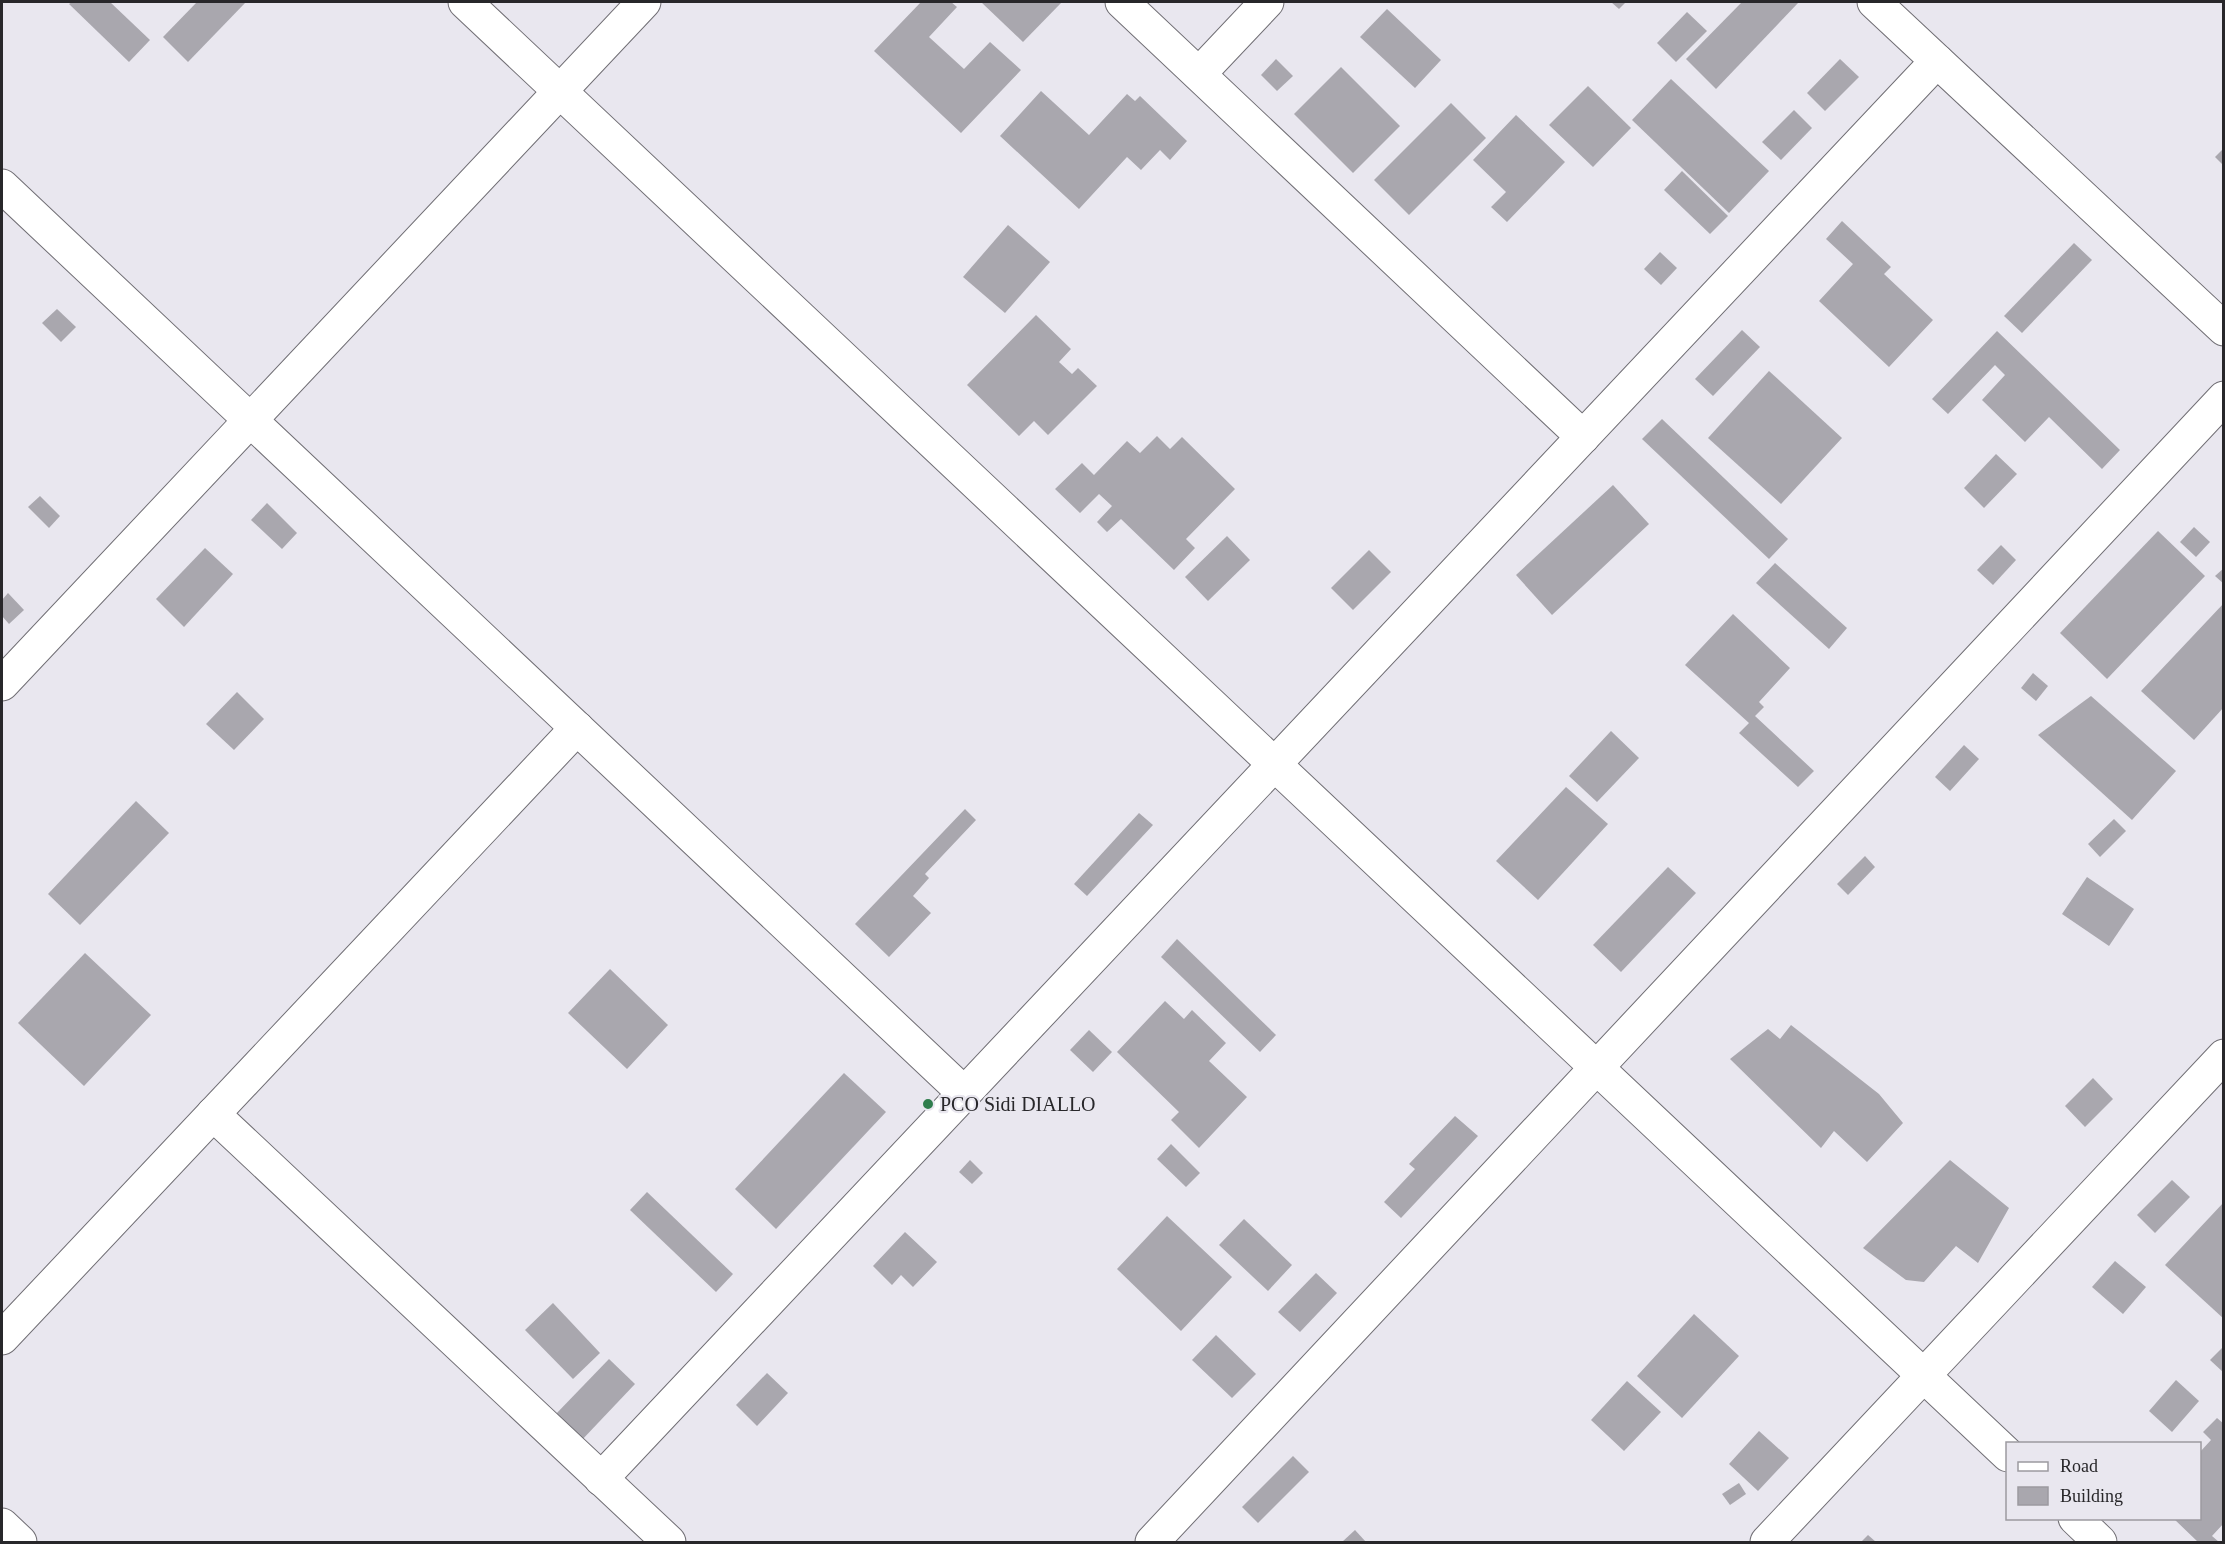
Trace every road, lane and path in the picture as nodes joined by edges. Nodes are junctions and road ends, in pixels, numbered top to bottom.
1 (465, 2) edge
2 (644, 2) edge
3 (1122, 2) edge
4 (1267, 2) edge
5 (1874, 2) edge
6 (1937, 61) junction
7 (1199, 74) junction
8 (560, 91) junction
9 (2, 186) edge
10 (2223, 330) edge
11 (2223, 398) edge
12 (250, 420) junction
13 (1583, 437) junction
14 (2, 684) edge
15 (577, 728) junction
16 (1275, 765) junction
17 (2223, 1059) edge
18 (1596, 1068) junction
19 (964, 1094) junction
20 (213, 1114) junction
21 (2, 1338) edge
22 (1924, 1376) junction
23 (2006, 1454) edge
24 (601, 1479) junction
25 (2077, 1520) edge
26 (2, 1525) edge
27 (20, 1542) edge
28 (669, 1542) edge
29 (1152, 1542) edge
30 (1767, 1542) edge
31 (2100, 1542) edge

1 - 8 street
2 - 8 street
3 - 7 street
4 - 7 street
5 - 6 street
6 - 10 street
6 - 13 street
7 - 13 street
8 - 12 street
8 - 16 street
9 - 12 street
11 - 18 street
12 - 14 street
12 - 15 street
13 - 16 street
15 - 19 street
15 - 20 street
16 - 18 street
16 - 19 street
17 - 22 street
18 - 22 street
18 - 29 street
19 - 24 street
20 - 21 street
20 - 24 street
22 - 23 street
22 - 30 street
24 - 28 street
25 - 31 street
26 - 27 street

